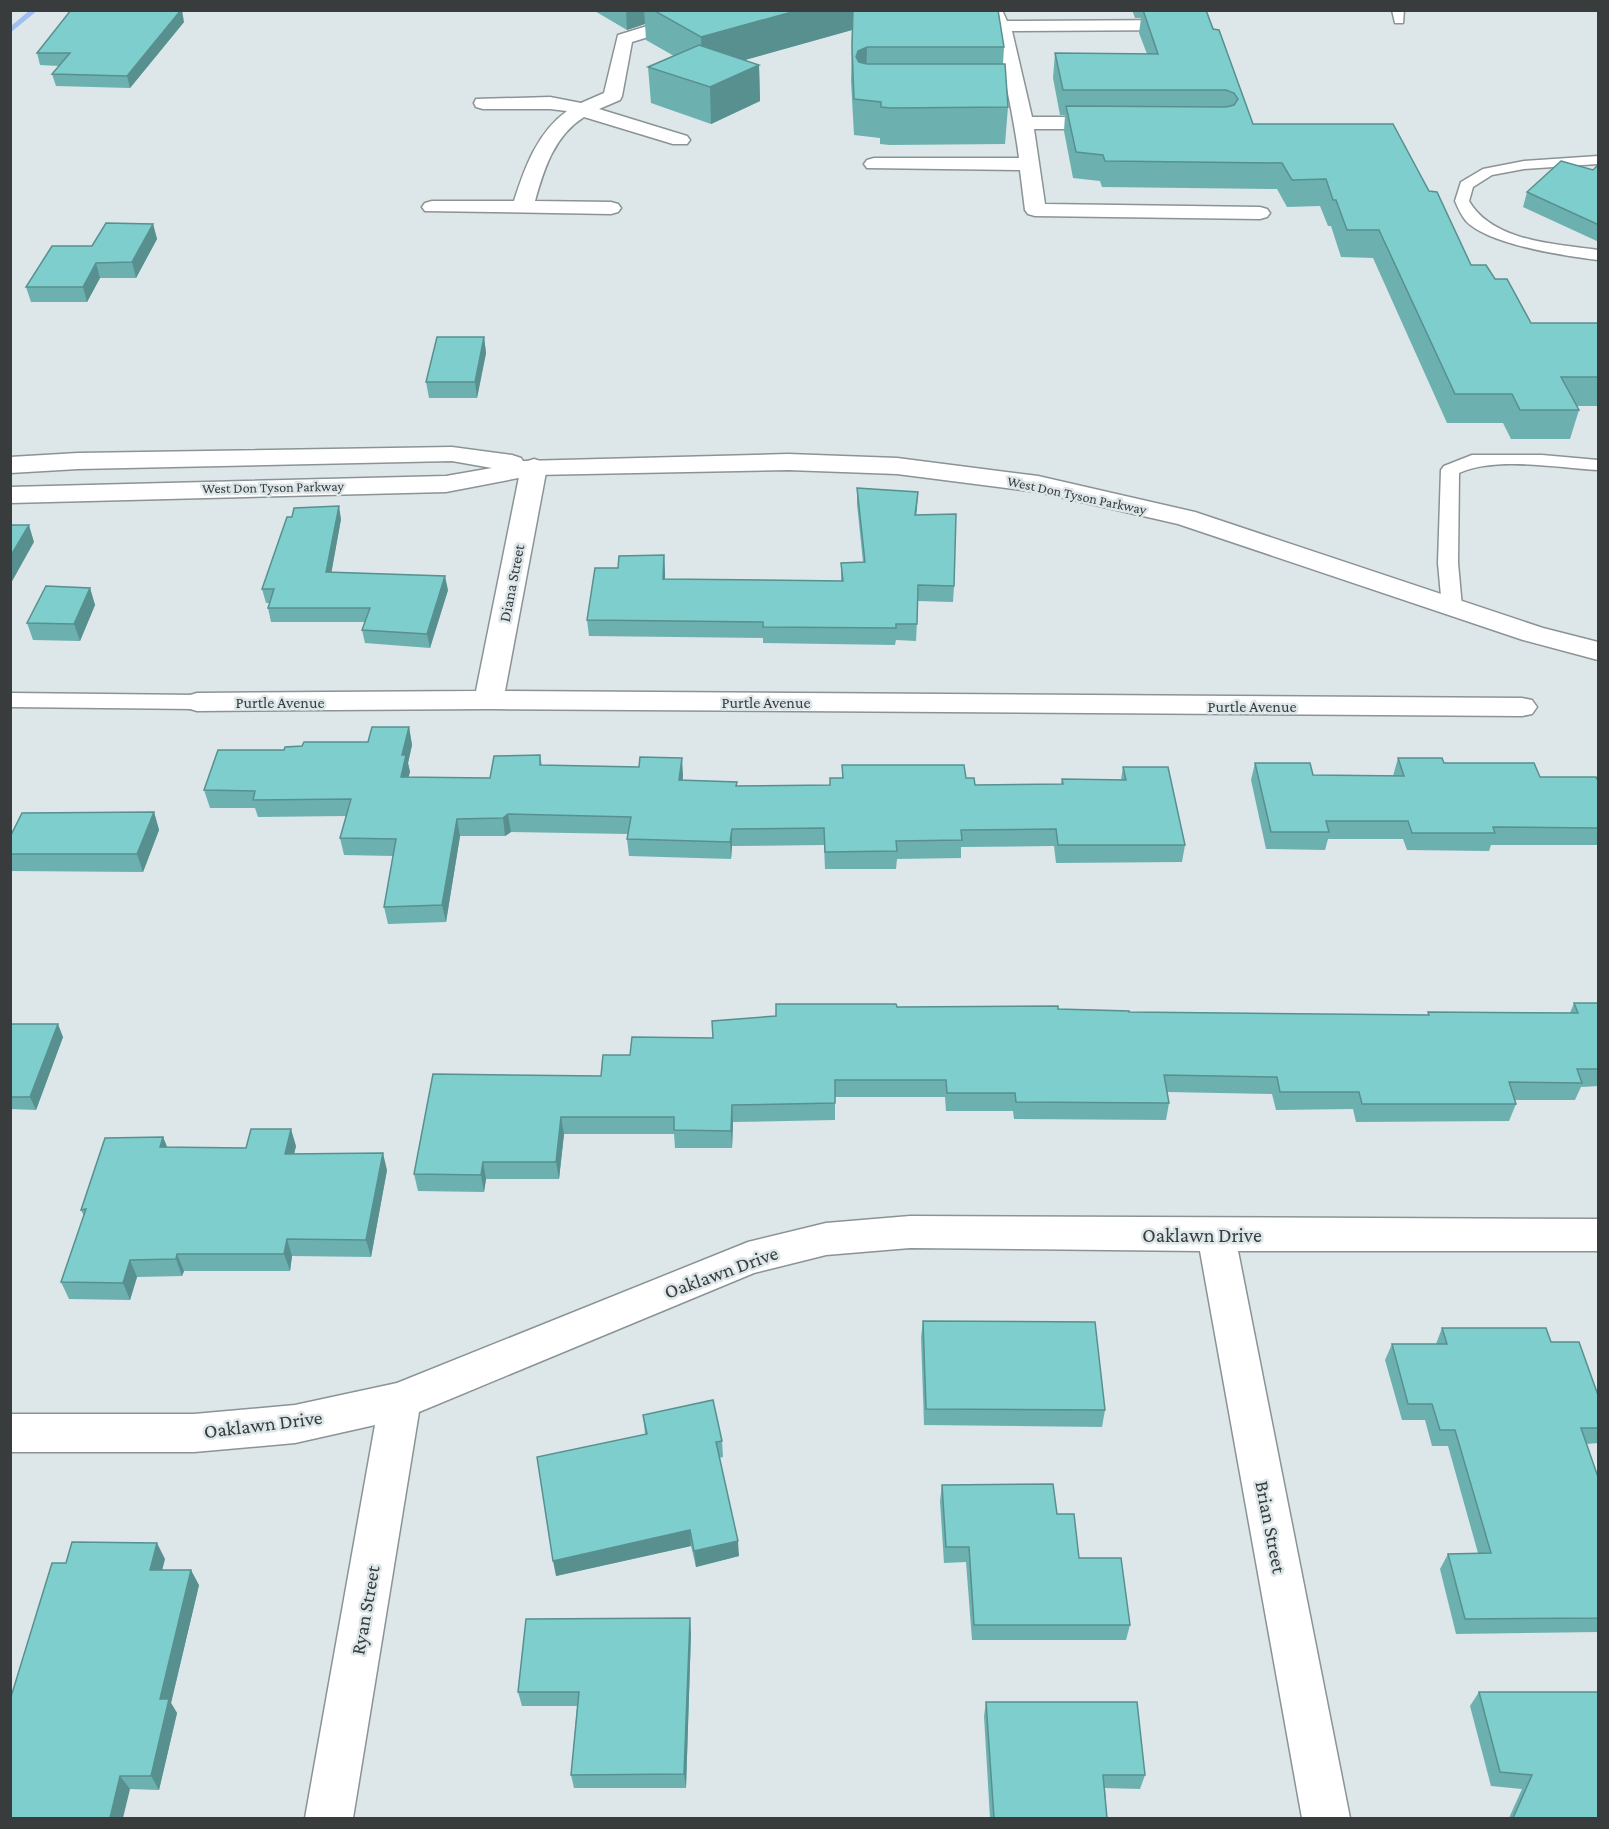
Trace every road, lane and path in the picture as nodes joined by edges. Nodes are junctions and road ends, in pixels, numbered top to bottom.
1 (695, 15) edge
2 (997, 18) edge
3 (1192, 25) edge
4 (968, 26) edge
5 (993, 91) edge
6 (1017, 91) junction
7 (483, 102) dead end
8 (584, 110) junction
9 (1024, 123) junction
10 (1129, 124) edge
11 (680, 140) dead end
12 (1599, 160) edge
13 (874, 164) dead end
14 (1029, 164) junction
15 (432, 207) dead end
16 (523, 207) junction
17 (611, 208) dead end
18 (1260, 213) dead end
19 (1599, 255) edge
20 (10, 465) edge
21 (1599, 465) edge
22 (534, 467) junction
23 (10, 495) edge
24 (1452, 607) junction
25 (1599, 651) edge
26 (10, 700) edge
27 (489, 700) junction
28 (197, 702) joint
29 (1522, 707) dead end
30 (1216, 1235) junction
31 (1599, 1235) edge
32 (400, 1401) junction
33 (10, 1433) edge
34 (329, 1818) edge
35 (1326, 1818) edge

1 - 8 street
2 - 3 street
2 - 4 street
2 - 6 street
5 - 6 street
6 - 9 street
7 - 8 street
8 - 11 street
8 - 16 street
9 - 10 street
9 - 14 street
12 - 19 lane
13 - 14 street
14 - 18 street
15 - 16 street
16 - 17 street
20 - 22 street, West Don Tyson Parkway
21 - 24 lane
22 - 23 street, West Don Tyson Parkway
22 - 24 street, West Don Tyson Parkway
22 - 27 street, Diana Street
24 - 25 street, West Don Tyson Parkway
26 - 28 lane, Purtle Avenue
27 - 28 street, Purtle Avenue
27 - 29 street, Purtle Avenue
30 - 31 street, Oaklawn Drive
30 - 32 street, Oaklawn Drive
30 - 35 street, Brian Street
32 - 33 street, Oaklawn Drive
32 - 34 street, Ryan Street

